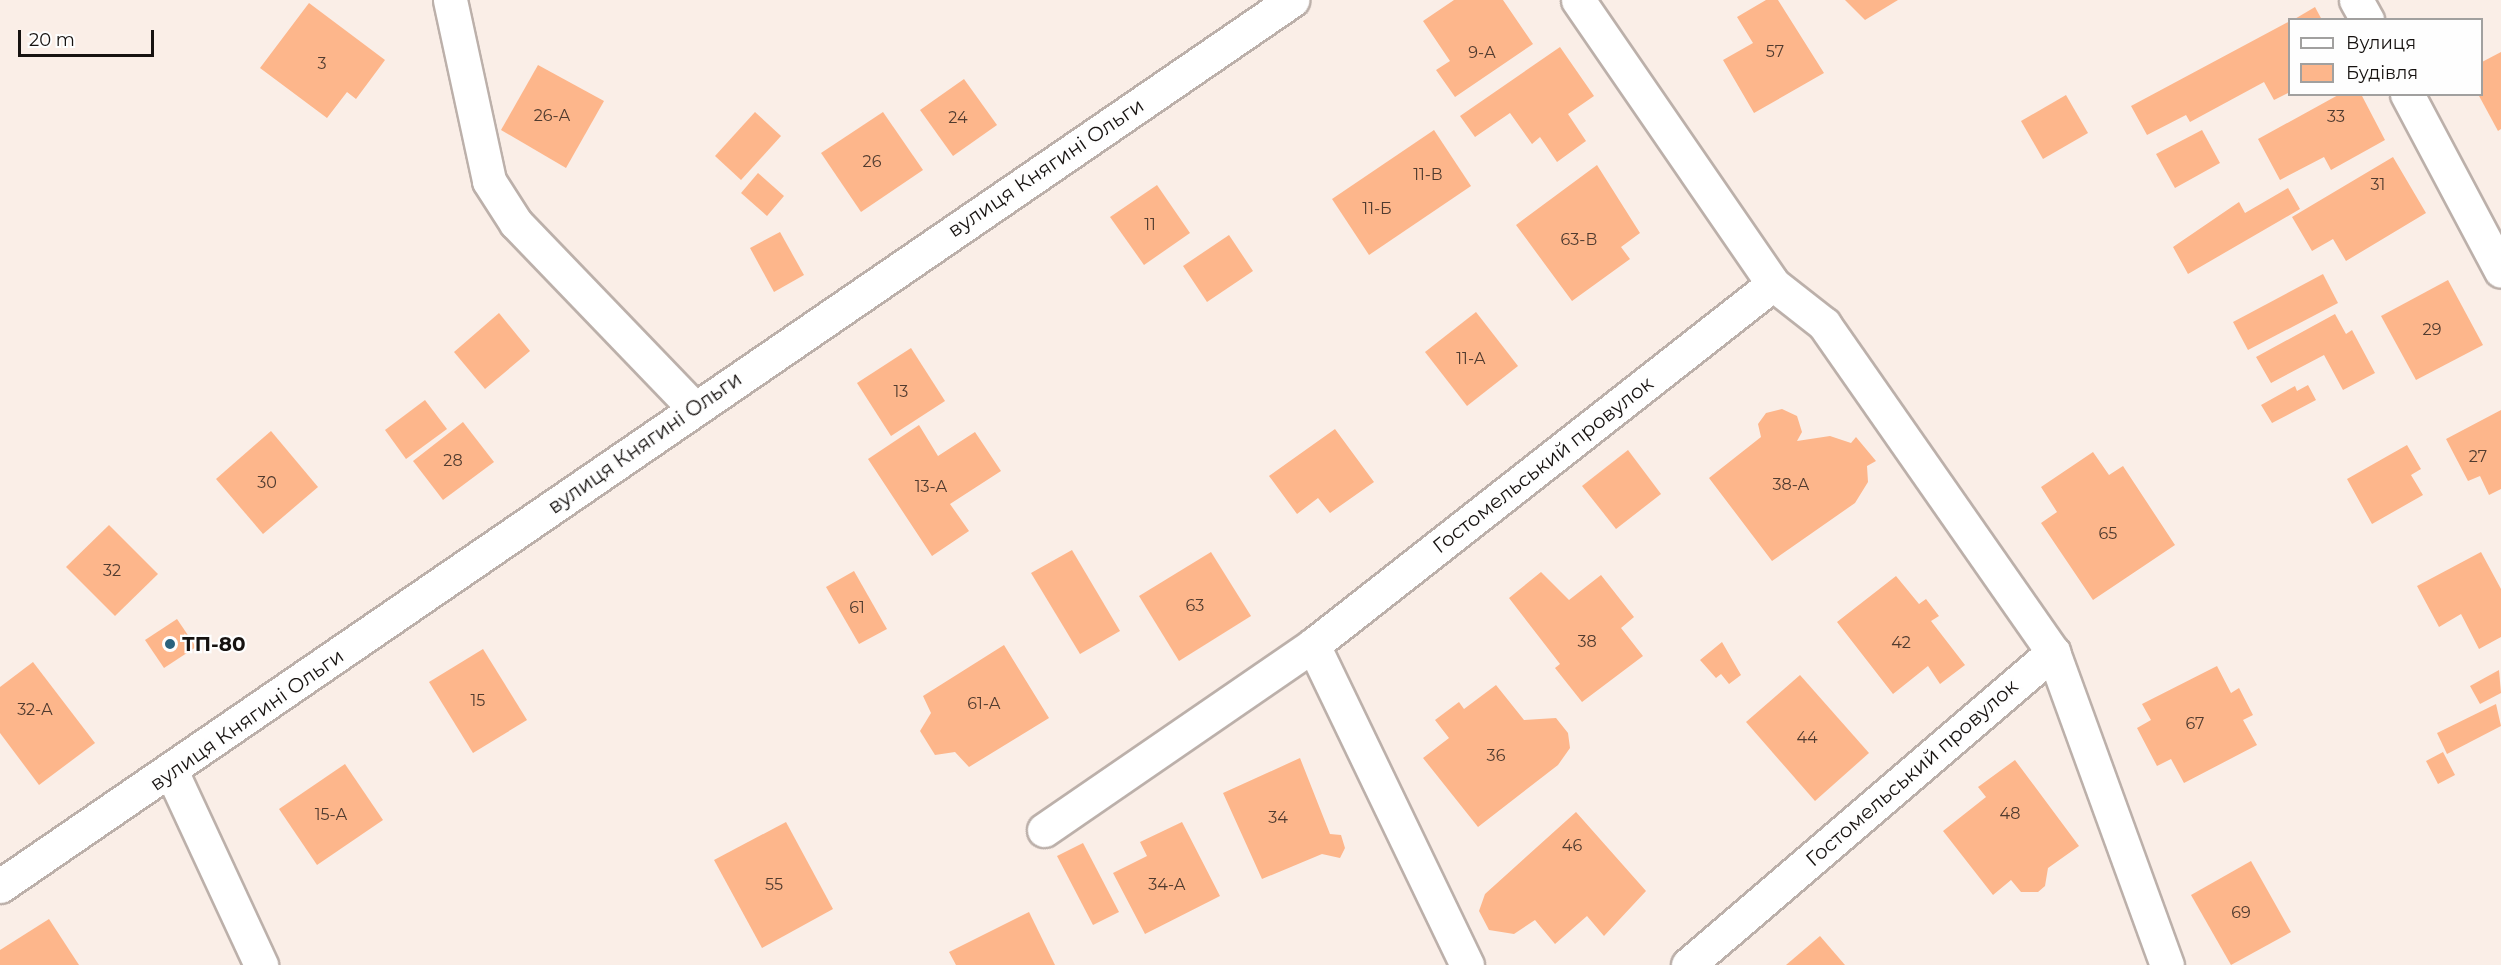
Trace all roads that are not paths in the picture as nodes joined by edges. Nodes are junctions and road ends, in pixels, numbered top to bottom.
1 (450, 0) edge
2 (1292, 0) edge
3 (1578, 0) edge
4 (2356, 0) edge
5 (2366, 18) edge
6 (2408, 96) edge
7 (2501, 271) edge
8 (1773, 284) junction
9 (694, 408) junction
10 (1313, 645) junction
11 (2054, 652) junction
12 (172, 773) junction
13 (1044, 830) dead end
14 (0, 886) edge
15 (261, 965) edge
16 (1467, 965) edge
17 (1688, 965) edge
18 (2167, 965) edge

1 - 9 street
2 - 9 street, вулиця Княгині Ольги
3 - 8 street
4 - 5 street
6 - 7 street
8 - 10 street, Гостомельський провулок
8 - 11 street
9 - 12 street, вулиця Княгині Ольги
10 - 13 street, Гостомельський провулок
10 - 16 street
11 - 17 street, Гостомельський провулок
11 - 18 street
12 - 14 street, вулиця Княгині Ольги
12 - 15 street

